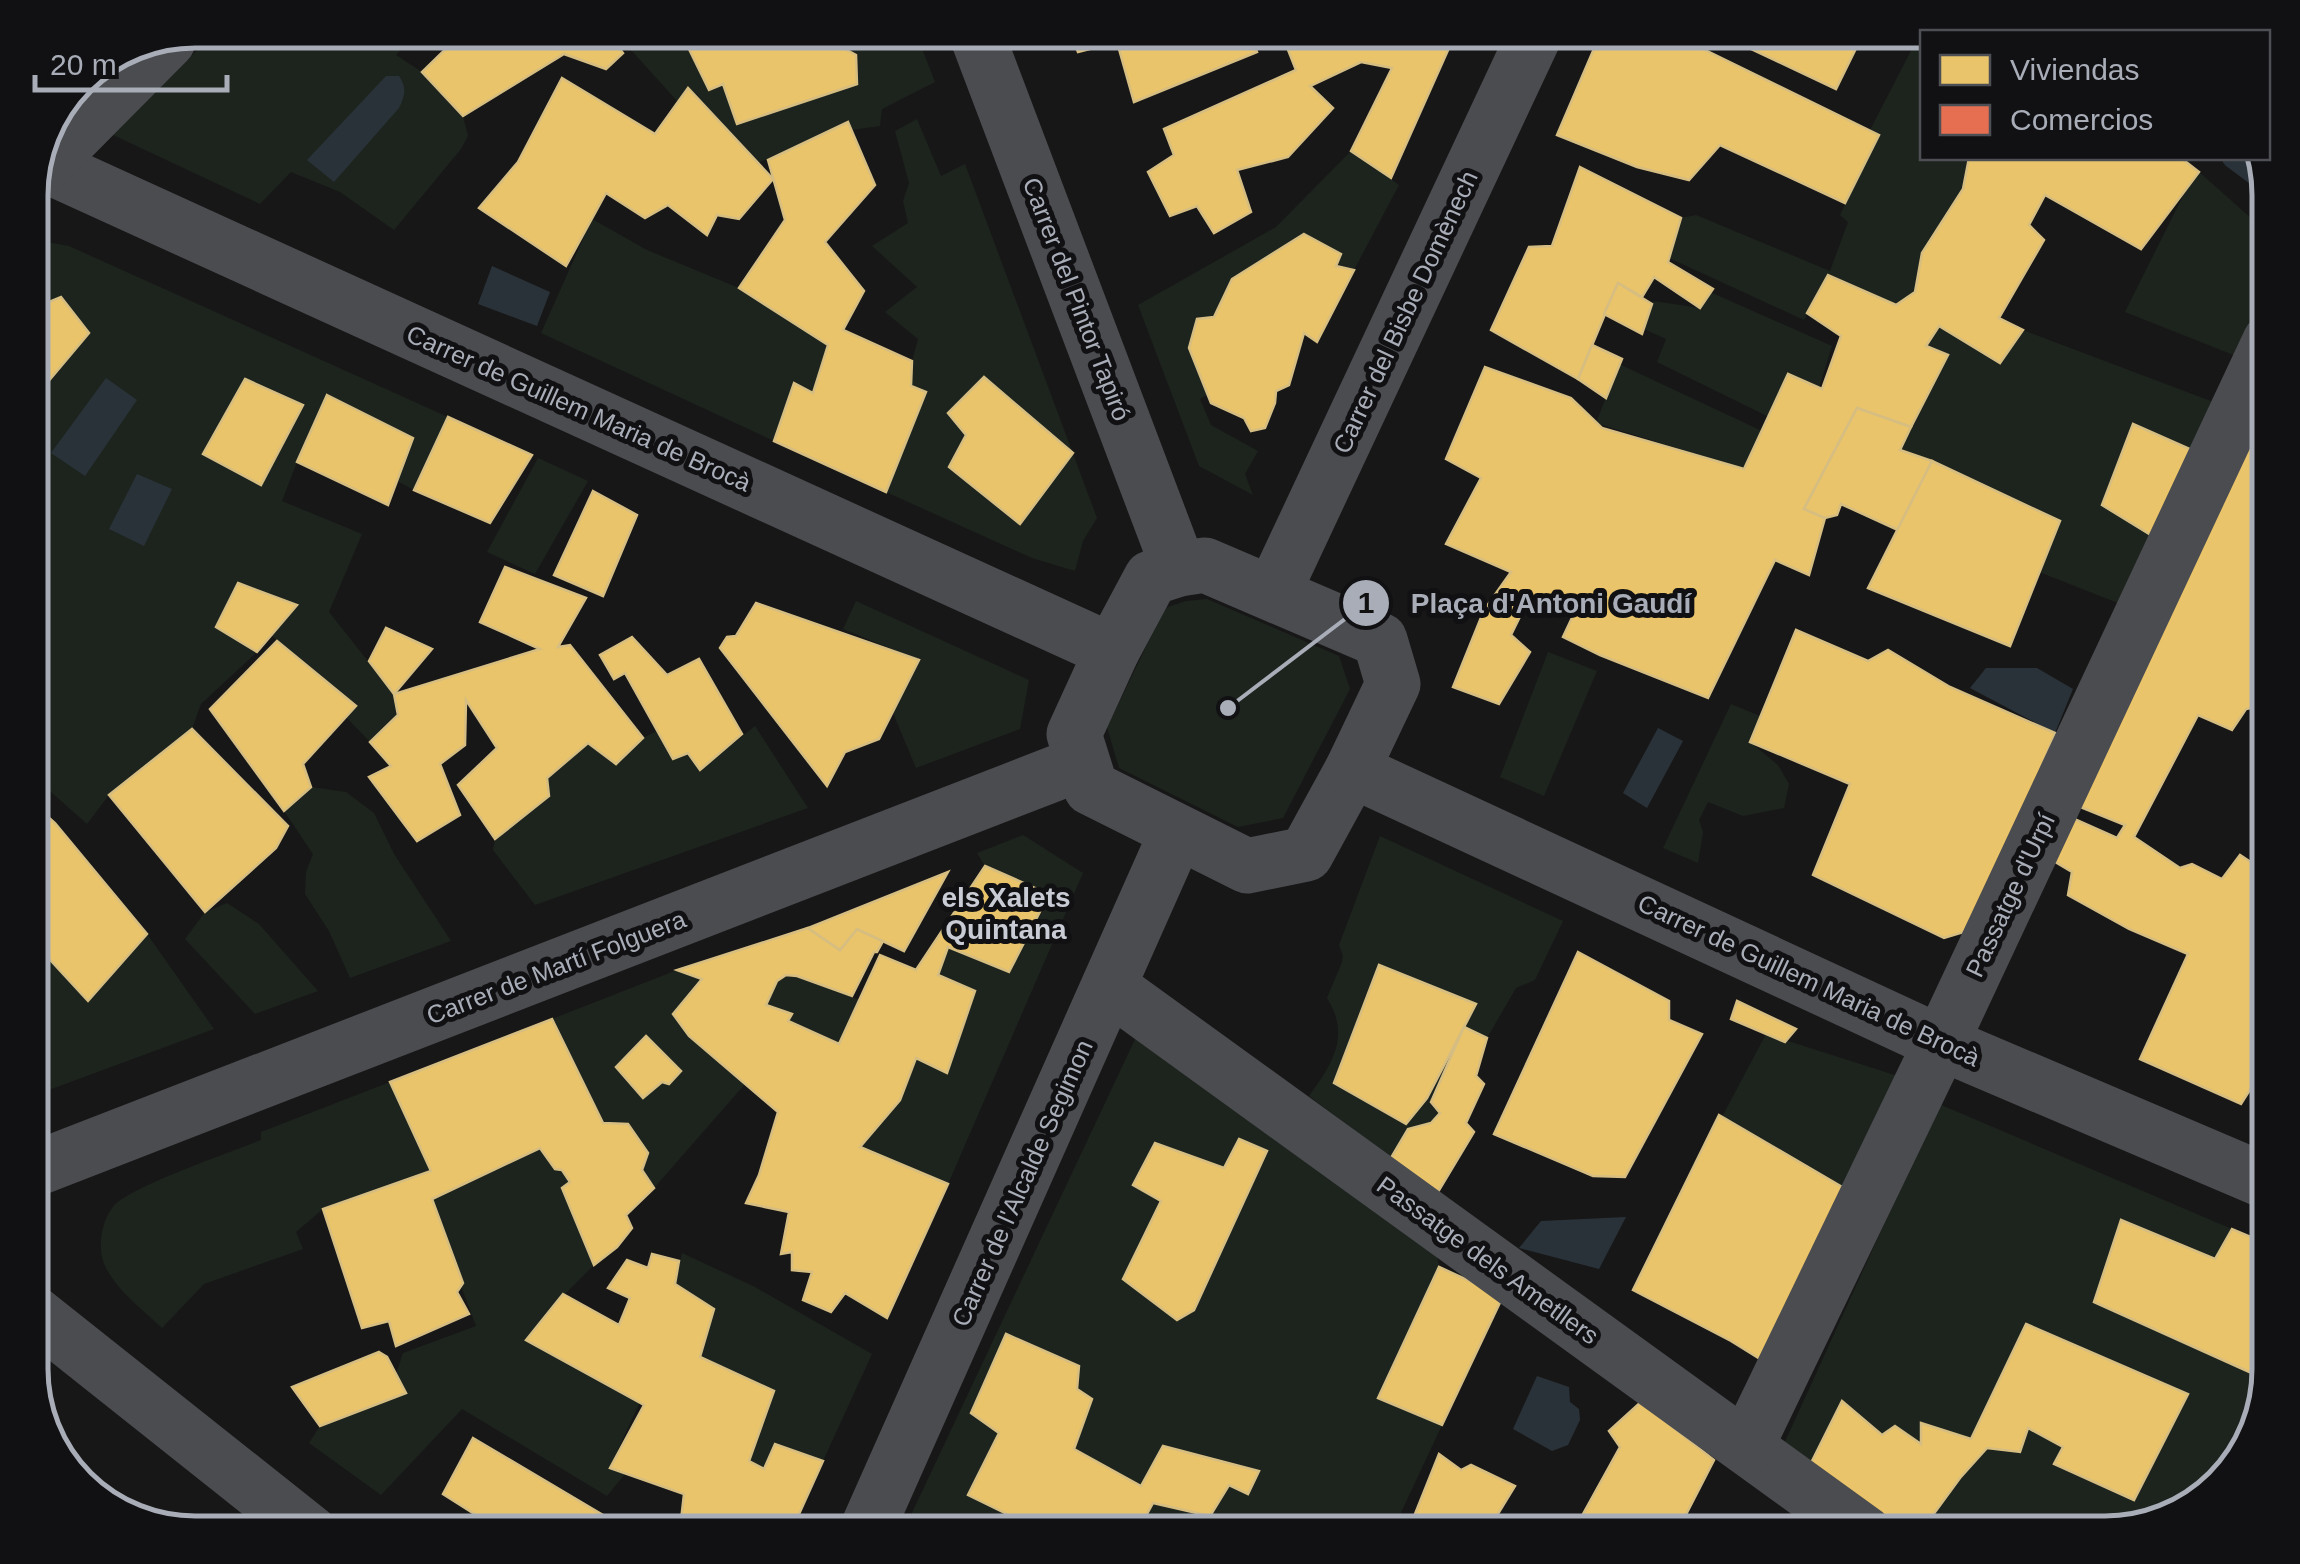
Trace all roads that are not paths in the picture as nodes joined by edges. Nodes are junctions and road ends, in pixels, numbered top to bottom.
1 (981, 48) edge
2 (1528, 48) edge
3 (156, 53) edge
4 (53, 156) edge
5 (50, 175) edge
6 (2252, 379) edge
7 (1179, 569) junction
8 (1273, 593) junction
9 (1112, 652) junction
10 (1082, 762) junction
11 (1352, 770) junction
12 (1178, 832) junction
13 (1110, 987) junction
14 (1941, 1042) junction
15 (48, 1164) edge
16 (2252, 1175) edge
17 (48, 1324) edge
18 (1746, 1448) junction
19 (289, 1516) edge
20 (873, 1516) edge
21 (1841, 1516) edge

1 - 7 street, Carrer del Pintor Tapiró
2 - 8 street, Carrer del Bisbe Domènech
3 - 4 street
5 - 9 street, Carrer de Guillem Maria de Brocà
6 - 14 street, Passatge d'Urpí
7 - 8 street
7 - 9 street
8 - 11 street
9 - 10 street
10 - 12 street
10 - 15 street, Carrer de Martí Folguera
11 - 12 street
11 - 14 street, Carrer de Guillem Maria de Brocà
12 - 13 street, Carrer de l'Alcalde Segimon
13 - 18 street, Passatge dels Ametllers
13 - 20 street, Carrer de l'Alcalde Segimon
14 - 16 street, Carrer de Guillem Maria de Brocà
14 - 18 street, Passatge d'Urpí
17 - 19 street
18 - 21 street, Passatge dels Ametllers

